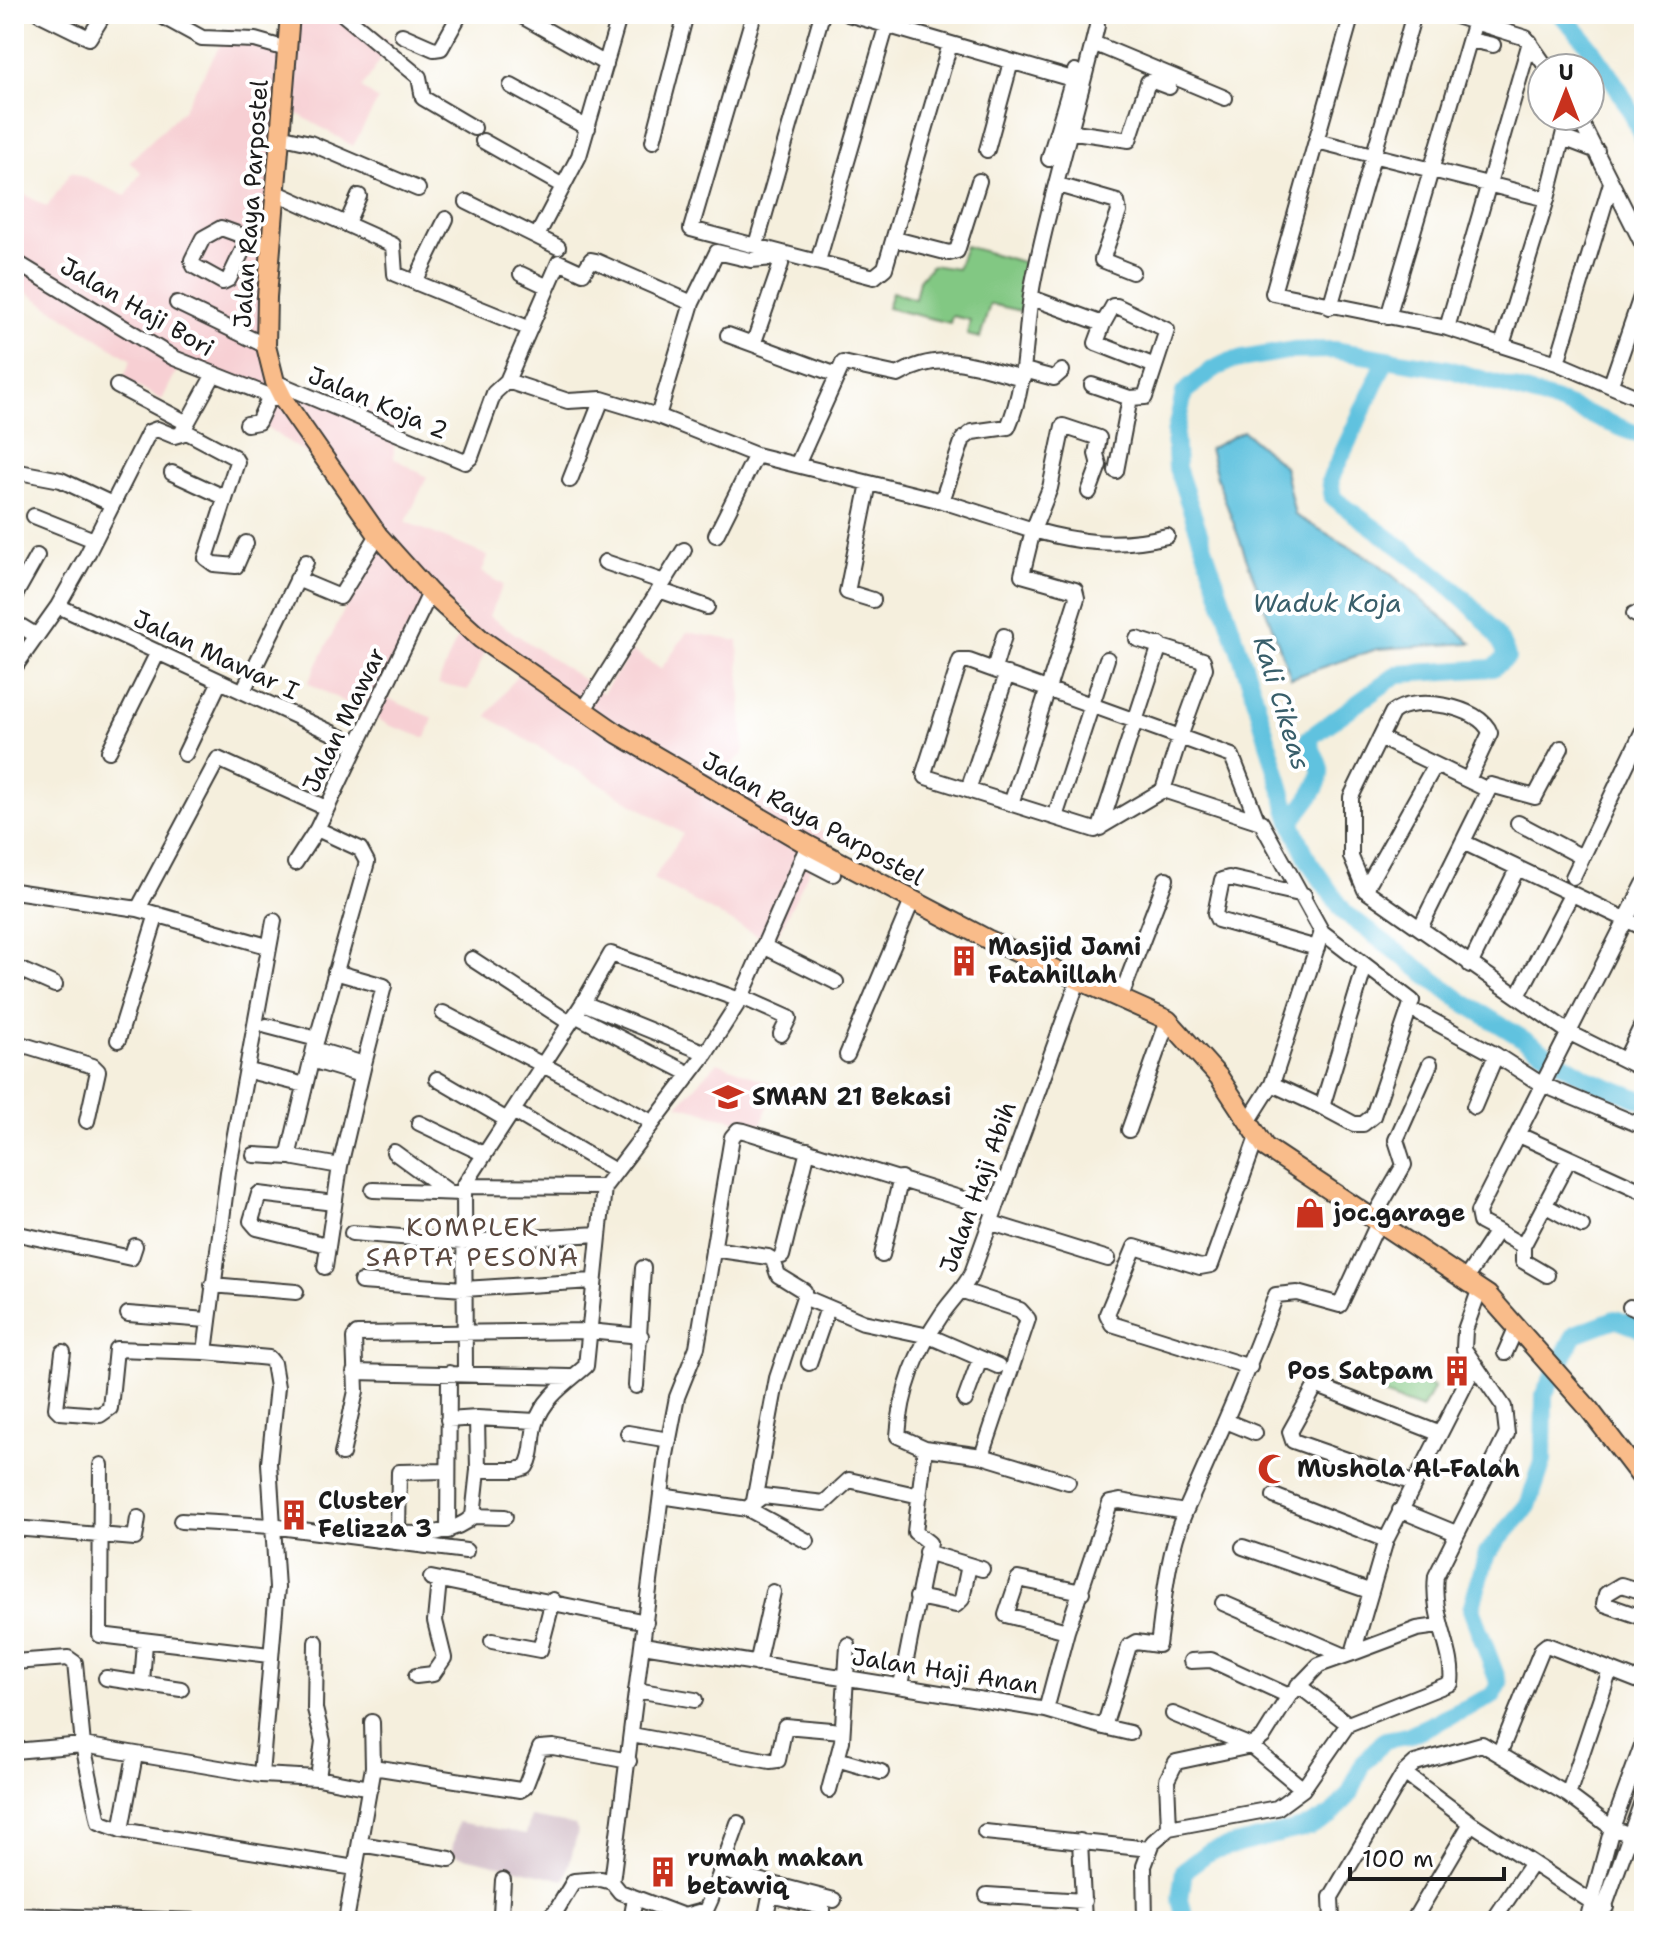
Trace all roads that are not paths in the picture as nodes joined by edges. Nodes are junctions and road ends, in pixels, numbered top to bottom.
1 (40, 14) edge
2 (104, 14) edge
3 (158, 14) edge
4 (290, 14) edge
5 (343, 14) edge
6 (460, 14) edge
7 (518, 14) edge
8 (620, 14) edge
9 (686, 14) edge
10 (754, 14) edge
11 (822, 14) edge
12 (848, 14) edge
13 (1092, 14) edge
14 (1352, 14) edge
15 (1414, 14) edge
16 (1449, 14) edge
17 (888, 20) edge
18 (1475, 21) junction
19 (402, 35) dead end
20 (1470, 40) junction
21 (1530, 42) junction
22 (1093, 43) junction
23 (950, 44) junction
24 (1493, 45) dead end
25 (287, 49) junction
26 (1537, 52) edge
27 (1011, 62) junction
28 (606, 64) junction
29 (1072, 79) junction
30 (511, 86) dead end
31 (1169, 87) dead end
32 (1225, 98) dead end
33 (474, 128) dead end
34 (588, 128) junction
35 (1068, 131) junction
36 (1564, 132) edge
37 (1587, 132) edge
38 (279, 136) junction
39 (1563, 138) junction
40 (483, 141) dead end
41 (653, 141) dead end
42 (1317, 141) junction
43 (987, 150) dead end
44 (1597, 151) junction
45 (1374, 156) junction
46 (1049, 159) dead end
47 (1434, 169) junction
48 (979, 181) dead end
49 (1489, 182) junction
50 (1611, 183) junction
51 (1058, 185) junction
52 (563, 186) junction
53 (418, 189) dead end
54 (275, 192) junction
55 (359, 196) dead end
56 (1547, 199) junction
57 (467, 202) dead end
58 (446, 219) dead end
59 (347, 223) junction
60 (537, 236) junction
61 (249, 237) dead end
62 (895, 239) junction
63 (756, 245) junction
64 (271, 246) junction
65 (1644, 247) edge
66 (558, 255) junction
67 (14, 261) edge
68 (818, 261) junction
69 (1132, 272) dead end
70 (521, 274) dead end
71 (415, 282) junction
72 (548, 287) junction
73 (1644, 288) edge
74 (1032, 298) junction
75 (177, 303) dead end
76 (692, 303) junction
77 (1330, 307) junction
78 (1388, 317) junction
79 (1103, 324) junction
80 (528, 328) junction
81 (1447, 328) junction
82 (728, 335) dead end
83 (754, 342) junction
84 (1502, 345) junction
85 (266, 346) junction
86 (1557, 363) junction
87 (1155, 366) junction
88 (1062, 371) dead end
89 (1023, 374) junction
90 (837, 375) junction
91 (213, 376) junction
92 (507, 381) junction
93 (1611, 384) junction
94 (1092, 385) dead end
95 (117, 386) dead end
96 (277, 393) junction
97 (1130, 398) junction
98 (602, 399) junction
99 (1644, 400) edge
100 (658, 416) junction
101 (247, 424) dead end
102 (185, 427) junction
103 (756, 455) junction
104 (797, 465) junction
105 (14, 471) edge
106 (1116, 471) dead end
107 (172, 473) dead end
108 (570, 480) dead end
109 (869, 483) junction
110 (1089, 492) dead end
111 (224, 497) junction
112 (942, 501) junction
113 (112, 504) junction
114 (34, 516) dead end
115 (1033, 530) junction
116 (378, 535) junction
117 (716, 535) dead end
118 (1167, 536) dead end
119 (94, 540) junction
120 (246, 543) dead end
121 (684, 550) dead end
122 (37, 556) dead end
123 (306, 562) dead end
124 (605, 562) dead end
125 (297, 579) junction
126 (662, 586) junction
127 (430, 593) junction
128 (14, 597) edge
129 (873, 600) dead end
130 (58, 606) junction
131 (707, 607) dead end
132 (14, 622) edge
133 (37, 636) junction
134 (1004, 636) dead end
135 (1137, 639) dead end
136 (1160, 645) junction
137 (158, 652) junction
138 (1107, 659) dead end
139 (14, 668) edge
140 (1000, 672) junction
141 (220, 681) junction
142 (1049, 688) junction
143 (243, 691) junction
144 (1091, 704) junction
145 (583, 711) junction
146 (1136, 719) junction
147 (1644, 728) edge
148 (1180, 737) junction
149 (1380, 738) junction
150 (356, 744) junction
151 (1561, 748) dead end
152 (109, 751) dead end
153 (185, 754) dead end
154 (1435, 765) junction
155 (1468, 780) junction
156 (968, 790) junction
157 (1163, 790) junction
158 (1488, 790) junction
159 (1011, 804) junction
160 (326, 808) junction
161 (1055, 817) junction
162 (1257, 820) junction
163 (1518, 823) dead end
164 (1100, 828) junction
165 (317, 829) junction
166 (1465, 843) junction
167 (805, 852) junction
168 (1582, 857) junction
169 (295, 863) dead end
170 (1517, 869) junction
171 (833, 874) dead end
172 (1573, 877) dead end
173 (1166, 879) dead end
174 (1644, 884) edge
175 (1365, 890) junction
176 (14, 891) edge
177 (1304, 895) junction
178 (1571, 895) junction
179 (912, 901) junction
180 (138, 909) junction
181 (157, 914) junction
182 (274, 921) dead end
183 (1627, 921) junction
184 (1420, 928) junction
185 (1644, 928) edge
186 (1322, 932) junction
187 (267, 946) junction
188 (763, 946) junction
189 (1317, 948) junction
190 (472, 959) dead end
191 (1470, 965) junction
192 (1365, 966) junction
193 (14, 967) edge
194 (335, 972) junction
195 (1078, 981) junction
196 (836, 982) dead end
197 (55, 985) dead end
198 (1518, 996) junction
199 (741, 998) junction
200 (1120, 999) junction
201 (443, 1013) dead end
202 (576, 1014) junction
203 (1420, 1014) dead end
204 (1168, 1020) junction
205 (1644, 1021) edge
206 (267, 1026) dead end
207 (781, 1034) dead end
208 (1568, 1037) junction
209 (118, 1040) dead end
210 (14, 1042) edge
211 (314, 1049) junction
212 (706, 1053) junction
213 (847, 1055) dead end
214 (1496, 1055) junction
215 (1625, 1060) junction
216 (1430, 1064) dead end
217 (543, 1065) junction
218 (362, 1069) junction
219 (1644, 1070) edge
220 (253, 1072) dead end
221 (690, 1074) junction
222 (437, 1079) dead end
223 (1544, 1079) junction
224 (1272, 1084) junction
225 (305, 1085) junction
226 (1322, 1107) junction
227 (1474, 1107) dead end
228 (510, 1116) junction
229 (87, 1121) dead end
230 (652, 1122) junction
231 (419, 1123) dead end
232 (1644, 1127) edge
233 (1129, 1130) dead end
234 (1253, 1130) junction
235 (1519, 1135) junction
236 (808, 1150) junction
237 (394, 1152) dead end
238 (484, 1154) junction
239 (254, 1155) dead end
240 (290, 1157) junction
241 (1569, 1159) junction
242 (340, 1166) junction
243 (615, 1171) junction
244 (901, 1178) junction
245 (604, 1187) junction
246 (373, 1190) dead end
247 (459, 1190) junction
248 (1644, 1192) edge
249 (334, 1203) junction
250 (1546, 1206) junction
251 (994, 1216) junction
252 (1376, 1219) junction
253 (1582, 1226) dead end
254 (1497, 1231) junction
255 (14, 1233) edge
256 (352, 1233) dead end
257 (598, 1234) junction
258 (462, 1242) junction
259 (327, 1245) junction
260 (135, 1246) dead end
261 (1523, 1246) junction
262 (713, 1249) junction
263 (882, 1255) dead end
264 (782, 1256) dead end
265 (1108, 1259) dead end
266 (325, 1267) dead end
267 (643, 1268) dead end
268 (1547, 1275) dead end
269 (593, 1281) junction
270 (361, 1282) dead end
271 (212, 1285) junction
272 (1478, 1287) junction
273 (464, 1289) junction
274 (963, 1291) junction
275 (296, 1292) dead end
276 (804, 1297) junction
277 (828, 1308) junction
278 (128, 1314) dead end
279 (207, 1320) junction
280 (465, 1331) junction
281 (588, 1331) junction
282 (1521, 1331) junction
283 (641, 1336) junction
284 (929, 1336) junction
285 (63, 1352) dead end
286 (205, 1352) junction
287 (1505, 1353) dead end
288 (980, 1359) junction
289 (809, 1363) dead end
290 (998, 1366) dead end
291 (1250, 1367) junction
292 (1474, 1367) junction
293 (354, 1372) junction
294 (449, 1373) junction
295 (465, 1374) junction
296 (569, 1377) junction
297 (636, 1386) dead end
298 (965, 1400) dead end
299 (477, 1418) junction
300 (448, 1420) junction
301 (536, 1421) junction
302 (1226, 1421) junction
303 (628, 1433) dead end
304 (1255, 1433) dead end
305 (1438, 1433) junction
306 (669, 1440) junction
307 (925, 1448) junction
308 (342, 1454) dead end
309 (982, 1456) junction
310 (101, 1465) dead end
311 (478, 1470) junction
312 (447, 1471) junction
313 (1644, 1481) edge
314 (1068, 1482) dead end
315 (1413, 1483) junction
316 (661, 1496) junction
317 (920, 1496) junction
318 (1274, 1496) dead end
319 (751, 1505) junction
320 (1400, 1510) junction
321 (1185, 1512) junction
322 (473, 1516) junction
323 (505, 1517) dead end
324 (138, 1518) dead end
325 (181, 1521) dead end
326 (271, 1526) junction
327 (14, 1528) edge
328 (445, 1531) junction
329 (1456, 1533) junction
330 (101, 1536) junction
331 (1386, 1540) junction
332 (807, 1541) dead end
333 (1243, 1547) dead end
334 (466, 1551) dead end
335 (926, 1552) junction
336 (1369, 1591) junction
337 (773, 1592) dead end
338 (1082, 1592) junction
339 (1644, 1592) edge
340 (917, 1597) junction
341 (553, 1600) junction
342 (1223, 1603) dead end
343 (1644, 1618) edge
344 (646, 1622) junction
345 (1438, 1626) junction
346 (1067, 1631) junction
347 (492, 1641) dead end
348 (316, 1642) dead end
349 (145, 1643) junction
350 (643, 1645) junction
351 (848, 1645) dead end
352 (1348, 1654) junction
353 (269, 1655) junction
354 (1191, 1661) dead end
355 (14, 1662) edge
356 (757, 1664) junction
357 (1610, 1670) junction
358 (416, 1676) dead end
359 (106, 1678) dead end
360 (844, 1678) junction
361 (142, 1682) junction
362 (1644, 1683) edge
363 (901, 1685) junction
364 (181, 1689) dead end
365 (636, 1690) junction
366 (1294, 1690) junction
367 (695, 1700) dead end
368 (1046, 1710) junction
369 (1173, 1714) dead end
370 (372, 1722) dead end
371 (1348, 1724) junction
372 (1104, 1727) junction
373 (842, 1731) junction
374 (1130, 1733) dead end
375 (632, 1735) junction
376 (1644, 1740) edge
377 (83, 1745) junction
378 (1251, 1746) junction
379 (14, 1751) edge
380 (1500, 1752) junction
381 (135, 1755) junction
382 (837, 1759) junction
383 (629, 1761) junction
384 (373, 1767) junction
385 (881, 1772) dead end
386 (1404, 1773) junction
387 (261, 1775) junction
388 (318, 1778) junction
389 (370, 1788) junction
390 (1303, 1789) junction
391 (829, 1790) dead end
392 (1568, 1795) junction
393 (1644, 1796) edge
394 (738, 1823) dead end
395 (1471, 1823) junction
396 (1169, 1828) junction
397 (1612, 1828) junction
398 (121, 1830) junction
399 (985, 1832) dead end
400 (1637, 1837) edge
401 (1080, 1841) junction
402 (360, 1844) junction
403 (1150, 1849) junction
404 (450, 1859) dead end
405 (1532, 1863) junction
406 (355, 1868) junction
407 (720, 1870) junction
408 (503, 1880) dead end
409 (612, 1882) junction
410 (791, 1894) junction
411 (987, 1895) dead end
412 (635, 1898) junction
413 (834, 1900) dead end
414 (1084, 1901) junction
415 (1596, 1913) edge
416 (14, 1915) edge
417 (683, 1918) edge
418 (197, 1921) edge
419 (346, 1921) edge
420 (507, 1921) edge
421 (544, 1921) edge
422 (631, 1921) edge
423 (765, 1921) edge
424 (822, 1921) edge
425 (1084, 1921) edge
426 (1145, 1921) edge
427 (1332, 1921) edge
428 (1413, 1921) edge
429 (1493, 1921) edge

1 - 2 street
3 - 25 street
4 - 25 main road, Jalan Raya Parpostel
5 - 33 street
6 - 19 street
7 - 28 street
8 - 28 street
9 - 41 street
10 - 63 street
11 - 63 street
12 - 17 street
13 - 22 street
13 - 29 street
14 - 42 street
15 - 45 street
16 - 18 street
17 - 23 street
17 - 68 street
18 - 20 street
18 - 21 street
20 - 24 street
20 - 47 street
21 - 26 street
21 - 49 street
22 - 32 street
22 - 35 street
23 - 27 street
23 - 62 street
25 - 38 main road, Jalan Raya Parpostel
27 - 29 street
27 - 43 street
28 - 34 street
29 - 46 street
30 - 34 street
31 - 35 street
34 - 52 street
35 - 51 street
36 - 39 street
37 - 44 street
38 - 53 street
38 - 54 main road, Jalan Raya Parpostel
39 - 44 street
39 - 56 street
40 - 52 street
42 - 45 street
42 - 77 street
44 - 50 street
45 - 47 street
45 - 77 street
47 - 49 street
47 - 78 street
48 - 62 street
49 - 56 street
49 - 81 street
50 - 65 street
50 - 86 street
51 - 69 street
51 - 74 street
52 - 60 street
54 - 59 street
54 - 64 main road, Jalan Raya Parpostel
55 - 59 street
56 - 84 street
57 - 60 street
58 - 71 street
59 - 71 street
60 - 66 street
61 - 64 street
62 - 68 street
63 - 68 street
64 - 85 main road, Jalan Raya Parpostel
66 - 72 street
66 - 76 street
67 - 91 street, Jalan Haji Bori
70 - 72 street
71 - 80 street
72 - 80 street
73 - 93 street
74 - 79 street
74 - 89 street
75 - 85 street
76 - 83 street
76 - 100 street
77 - 78 street
78 - 81 street
79 - 87 street
79 - 87 street
80 - 92 street
81 - 84 street
82 - 83 street
83 - 90 street
84 - 86 street
85 - 96 main road, Jalan Raya Parpostel
86 - 93 street
87 - 97 street
88 - 89 street
89 - 90 street
89 - 112 street
90 - 104 street
91 - 96 street, Jalan Haji Bori
91 - 102 street
92 - 96 street, Jalan Koja 2
92 - 98 street
93 - 99 street
94 - 97 street
95 - 102 street
96 - 101 street
96 - 116 main road, Jalan Raya Parpostel
97 - 106 street
98 - 100 street
98 - 108 street
100 - 103 street
102 - 111 street
102 - 113 street
103 - 104 street
103 - 117 street
104 - 109 street
105 - 113 street
107 - 111 street
109 - 112 street
109 - 129 street
110 - 115 street
111 - 120 street
112 - 115 street
113 - 119 street
114 - 119 street
115 - 118 street
115 - 142 street
116 - 125 street
116 - 127 main road, Jalan Raya Parpostel
119 - 130 street
121 - 126 street
122 - 128 street
123 - 125 street
124 - 126 street
125 - 143 street
126 - 131 street
126 - 145 street
127 - 145 main road, Jalan Raya Parpostel
127 - 150 street, Jalan Mawar
130 - 133 street
130 - 137 street, Jalan Mawar I
132 - 133 street
133 - 139 street
134 - 140 street
135 - 136 street
136 - 146 street
136 - 148 street
137 - 141 street, Jalan Mawar I
137 - 152 street
138 - 144 street
140 - 142 street
140 - 156 street
140 - 156 street
141 - 143 street, Jalan Mawar I
141 - 153 street
142 - 144 street
142 - 159 street
143 - 150 street, Jalan Mawar I
144 - 146 street
144 - 161 street
145 - 167 main road, Jalan Raya Parpostel
146 - 148 street
146 - 164 street
147 - 168 street
148 - 157 street
148 - 162 street
149 - 154 street
149 - 155 street
149 - 175 street
150 - 160 street, Jalan Mawar
151 - 158 street
154 - 155 street
154 - 175 street
155 - 158 street
156 - 159 street
157 - 162 street
157 - 164 street
158 - 166 street
159 - 161 street
160 - 165 street, Jalan Mawar
160 - 180 street
161 - 164 street
162 - 177 street
163 - 168 street
165 - 169 street, Jalan Mawar
165 - 194 street
166 - 170 street
166 - 184 street
167 - 171 street
167 - 179 main road, Jalan Raya Parpostel
167 - 188 street
168 - 172 street
170 - 178 street
170 - 191 street
173 - 200 street
174 - 183 street
175 - 184 street
176 - 180 street
177 - 186 street
177 - 189 street
178 - 183 street
178 - 198 street
179 - 195 main road, Jalan Raya Parpostel
179 - 213 street
180 - 181 street
181 - 187 street
181 - 209 street
182 - 187 street
183 - 185 street
183 - 208 street
184 - 191 street
186 - 189 street
186 - 192 street
187 - 271 street
188 - 196 street
188 - 199 street
189 - 224 street
190 - 202 street
191 - 198 street
192 - 226 street
192 - 226 street
193 - 197 street
194 - 211 street
194 - 218 street
195 - 200 main road, Jalan Raya Parpostel
195 - 251 street, Jalan Haji Abih
198 - 208 street
199 - 202 street
199 - 207 street
199 - 212 street
200 - 204 main road, Jalan Raya Parpostel
201 - 217 street
202 - 212 street
202 - 217 street
202 - 221 street
203 - 214 street
204 - 233 street
204 - 234 main road, Jalan Raya Parpostel
205 - 215 street
206 - 211 street
208 - 215 street
208 - 223 street
210 - 229 street
211 - 218 street
211 - 225 street
212 - 221 street
214 - 223 street
214 - 227 street
215 - 219 street
216 - 252 street
217 - 228 street
217 - 230 street
218 - 242 street
220 - 225 street
221 - 230 street
222 - 228 street
223 - 232 street
223 - 235 street
224 - 226 street
224 - 234 street
225 - 240 street
228 - 238 street
228 - 243 street
230 - 243 street
231 - 238 street
234 - 252 main road, Jalan Raya Parpostel
234 - 291 street
235 - 241 street
235 - 254 street
236 - 244 street
236 - 262 street
236 - 264 street
237 - 247 street
238 - 247 street
239 - 240 street
240 - 242 street
241 - 248 street
241 - 250 street
242 - 249 street
243 - 245 street
244 - 251 street
244 - 263 street
245 - 247 street
245 - 257 street
246 - 247 street
247 - 258 street
249 - 259 street
249 - 259 street
250 - 253 street
250 - 261 street
251 - 265 street
251 - 274 street, Jalan Haji Abih
252 - 272 main road, Jalan Raya Parpostel
252 - 291 street
254 - 261 street
254 - 272 street
255 - 260 street
256 - 258 street
257 - 258 street
257 - 269 street
258 - 273 street
259 - 266 street
261 - 268 street
262 - 276 street
262 - 306 street
267 - 283 street
269 - 273 street
269 - 281 street
270 - 273 street
271 - 275 street
271 - 279 street
272 - 282 main road, Jalan Raya Parpostel
272 - 292 street
273 - 280 street
274 - 284 street, Jalan Haji Abih
274 - 309 street
276 - 277 street
276 - 319 street
277 - 284 street
277 - 289 street
278 - 279 street
279 - 286 street
280 - 281 street
280 - 293 street
280 - 295 street
281 - 283 street
281 - 296 street
282 - 287 street
282 - 313 main road, Jalan Raya Parpostel
283 - 297 street
284 - 288 street
284 - 307 street, Jalan Haji Abih
285 - 286 street
286 - 326 street
288 - 290 street
288 - 298 street
291 - 302 street
292 - 305 street
292 - 329 street
293 - 294 street
293 - 308 street
294 - 295 street
294 - 300 street
295 - 296 street
296 - 301 street
299 - 300 street
299 - 301 street
299 - 311 street
300 - 312 street
301 - 311 street
302 - 304 street
302 - 321 street
303 - 306 street
305 - 315 street
305 - 315 street
306 - 316 street
307 - 309 street
307 - 317 street
309 - 314 street
310 - 330 street
311 - 322 street
312 - 328 street
312 - 328 street
315 - 320 street
316 - 319 street
316 - 344 street
317 - 319 street
317 - 335 street
318 - 331 street
319 - 332 street
320 - 329 street
320 - 331 street
321 - 338 street, Jalan Haji Anan
321 - 372 street
322 - 323 street
322 - 328 street
324 - 330 street
325 - 326 street
326 - 334 street
326 - 353 street
327 - 330 street
329 - 345 street
330 - 349 street
331 - 336 street
333 - 336 street
335 - 340 street
335 - 340 street
336 - 352 street
337 - 356 street
338 - 346 street, Jalan Haji Anan
338 - 346 street
339 - 343 street
340 - 363 street
341 - 344 street
341 - 347 street
341 - 358 street
342 - 352 street
344 - 350 street
345 - 352 street
345 - 371 street
346 - 368 street, Jalan Haji Anan
348 - 388 street
349 - 353 street
349 - 361 street
350 - 356 street, Jalan Haji Anan
350 - 365 street
351 - 360 street
352 - 366 street
353 - 387 street
354 - 366 street
355 - 377 street
356 - 360 street, Jalan Haji Anan
357 - 362 street
357 - 380 street
357 - 392 street
359 - 361 street
360 - 363 street, Jalan Haji Anan
360 - 373 street
361 - 364 street
363 - 368 street, Jalan Haji Anan
365 - 367 street
365 - 375 street
366 - 371 street
366 - 378 street
368 - 372 street
369 - 378 street
370 - 384 street
371 - 390 street
372 - 374 street
373 - 375 street
373 - 382 street
375 - 383 street
376 - 397 street
377 - 379 street
377 - 381 street
377 - 398 street
378 - 390 street
378 - 396 street
380 - 386 street
380 - 392 street
381 - 387 street
381 - 398 street
382 - 385 street
382 - 391 street
383 - 384 street
383 - 409 street
384 - 389 street
386 - 395 street
386 - 427 street
387 - 388 street
388 - 389 street
389 - 402 street
390 - 396 street
392 - 397 street
393 - 400 street
394 - 407 street
395 - 405 street
395 - 428 street
396 - 403 street
397 - 400 street
397 - 415 street
398 - 406 street
399 - 401 street
400 - 415 street
401 - 403 street
401 - 414 street
402 - 404 street
402 - 406 street
403 - 426 street
405 - 415 street
405 - 429 street
406 - 419 street
407 - 410 street
407 - 417 street
408 - 420 street
409 - 412 street
409 - 421 street
410 - 413 street
410 - 423 street
410 - 424 street
411 - 414 street
412 - 417 street
412 - 422 street
414 - 425 street
416 - 418 street

